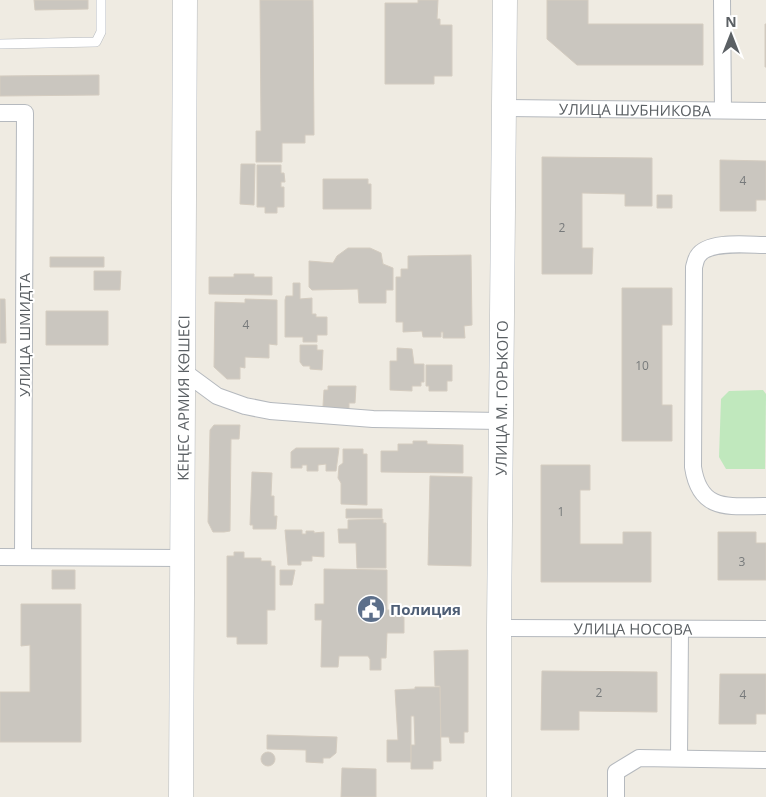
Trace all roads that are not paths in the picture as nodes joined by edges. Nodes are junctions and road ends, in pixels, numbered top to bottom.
1 (101, 0) edge
2 (185, 0) edge
3 (505, 0) edge
4 (722, 0) edge
5 (0, 44) edge
6 (504, 108) junction
7 (722, 110) junction
8 (766, 110) edge
9 (0, 113) edge
10 (766, 245) edge
11 (183, 371) junction
12 (500, 421) junction
13 (766, 506) edge
14 (0, 557) edge
15 (23, 557) junction
16 (182, 558) junction
17 (498, 628) junction
18 (680, 629) junction
19 (766, 629) edge
20 (679, 758) junction
21 (766, 760) edge
22 (181, 797) edge
23 (499, 797) edge
24 (616, 797) edge

1 - 5 lane
2 - 11 main road, КЕҢЕС АРМИЯ КӨШЕСІ
3 - 6 main road, УЛИЦА М. ГОРЬКОГО
4 - 7 street
6 - 7 street, УЛИЦА ШУБНИКОВА
6 - 12 main road, УЛИЦА М. ГОРЬКОГО
7 - 8 street, УЛИЦА ШУБНИКОВА
9 - 15 street, УЛИЦА ШМИДТА
10 - 13 street
11 - 12 street
11 - 16 main road, КЕҢЕС АРМИЯ КӨШЕСІ
12 - 17 main road, УЛИЦА М. ГОРЬКОГО
14 - 15 street
15 - 16 street
16 - 22 main road, КЕҢЕС АРМИЯ КӨШЕСІ
17 - 18 street, УЛИЦА НОСОВА
17 - 23 main road, УЛИЦА М. ГОРЬКОГО
18 - 19 street, УЛИЦА НОСОВА
18 - 20 street
20 - 21 street
20 - 24 street

